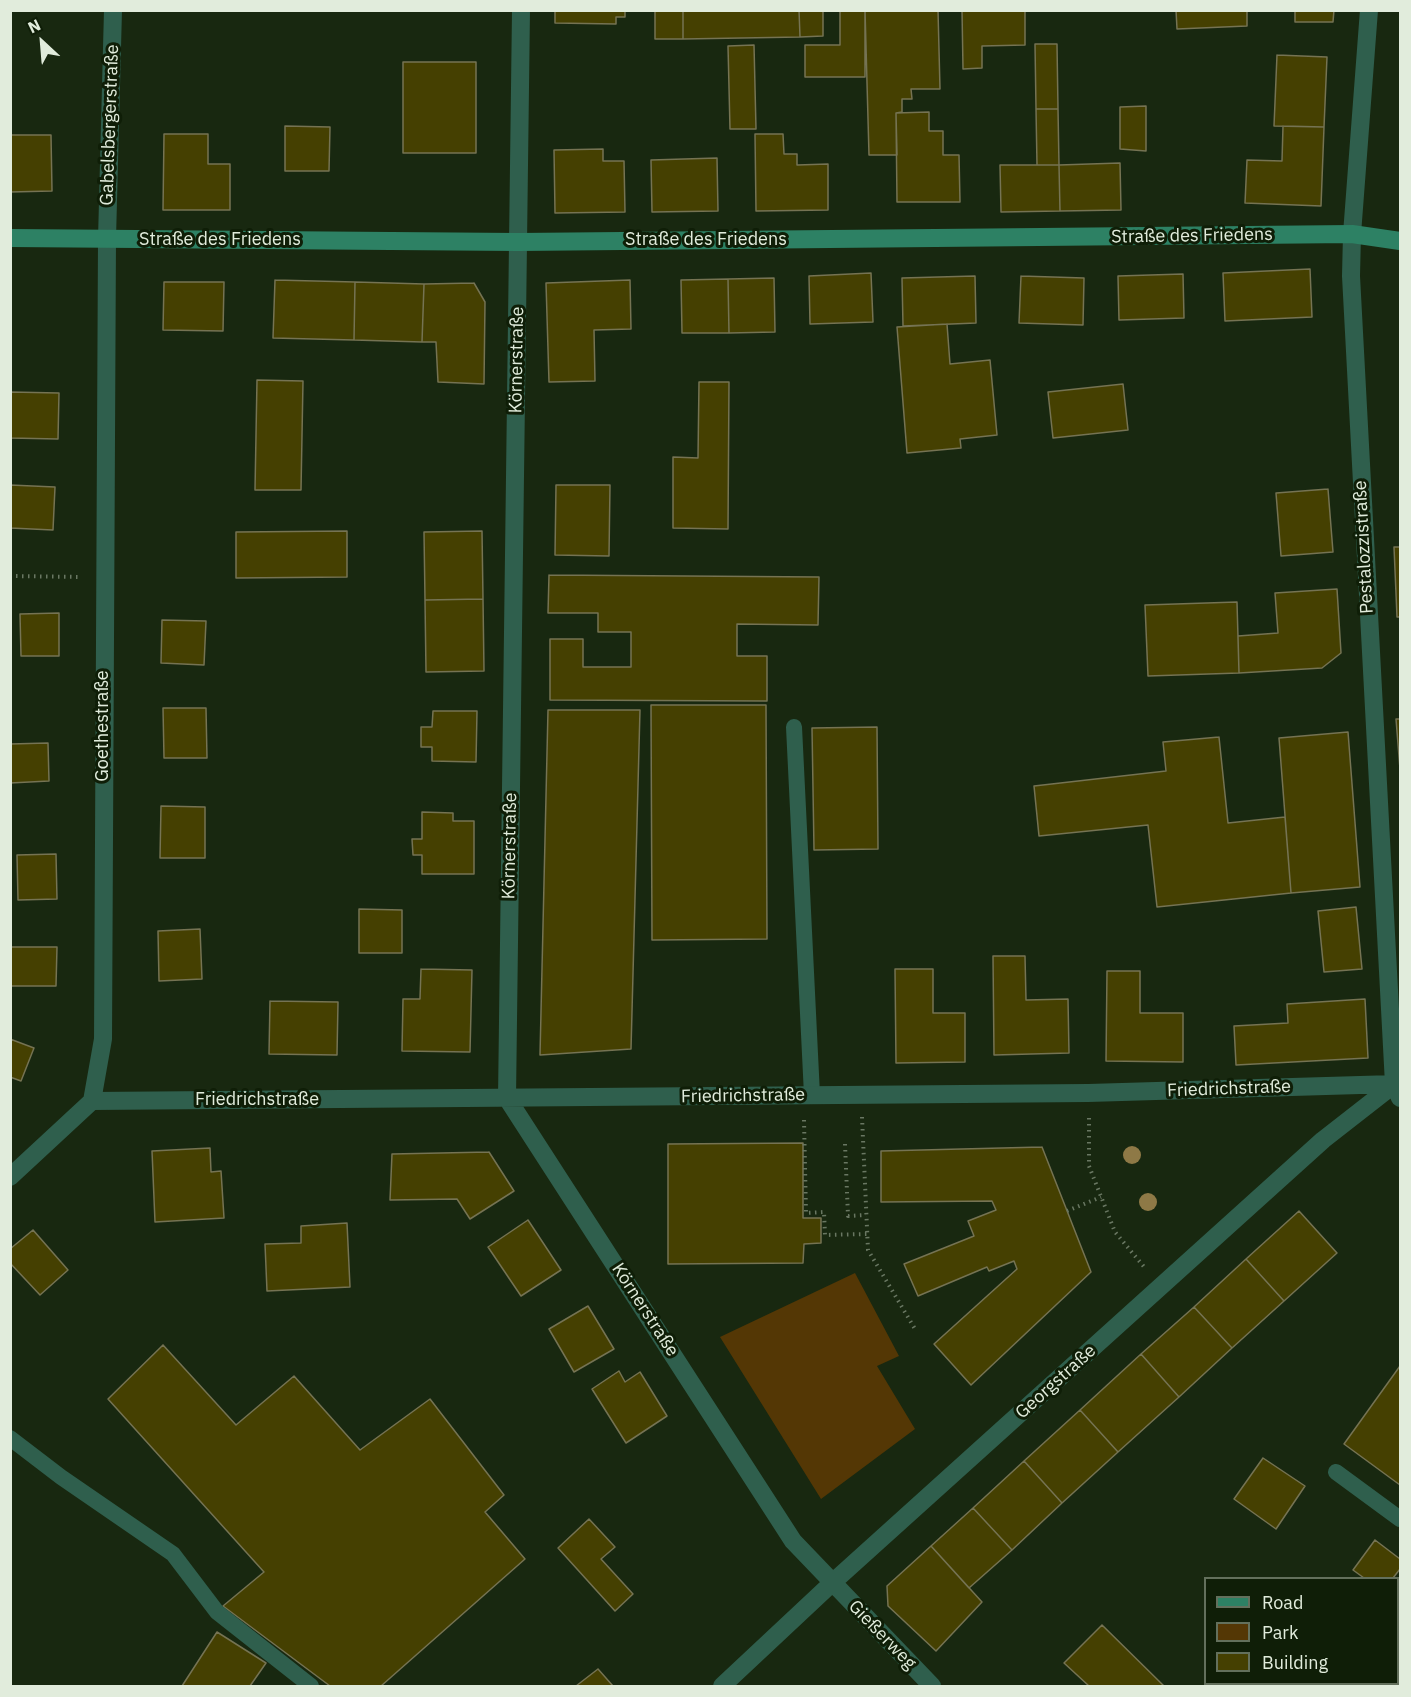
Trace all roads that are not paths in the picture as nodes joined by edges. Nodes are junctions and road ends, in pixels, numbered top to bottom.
1 (114, 10) edge
2 (521, 10) edge
3 (1369, 10) edge
4 (1352, 234) junction
5 (10, 238) edge
6 (107, 240) junction
7 (1401, 241) edge
8 (518, 242) junction
9 (794, 727) dead end
10 (1398, 1087) edge
11 (808, 1096) junction
12 (507, 1098) junction
13 (92, 1101) junction
14 (10, 1177) edge
15 (10, 1438) edge
16 (1336, 1472) dead end
17 (1401, 1519) edge
18 (832, 1583) junction
19 (311, 1686) edge
20 (722, 1686) edge
21 (932, 1686) edge

1 - 6 street, Gabelsbergerstraße
2 - 8 street, Körnerstraße
3 - 4 street, Pestalozzistraße
4 - 7 main road, Straße des Friedens
4 - 8 main road, Straße des Friedens
4 - 10 street, Pestalozzistraße
5 - 6 main road, Straße des Friedens
6 - 8 main road, Straße des Friedens
6 - 13 street, Goethestraße
8 - 12 street, Körnerstraße
9 - 11 lane
10 - 11 street, Friedrichstraße
10 - 18 street, Georgstraße
11 - 12 street, Friedrichstraße
12 - 13 street, Friedrichstraße
12 - 18 street, Körnerstraße
13 - 14 street
15 - 19 lane
16 - 17 lane
18 - 20 street, Georgstraße
18 - 21 street, Gießerweg

